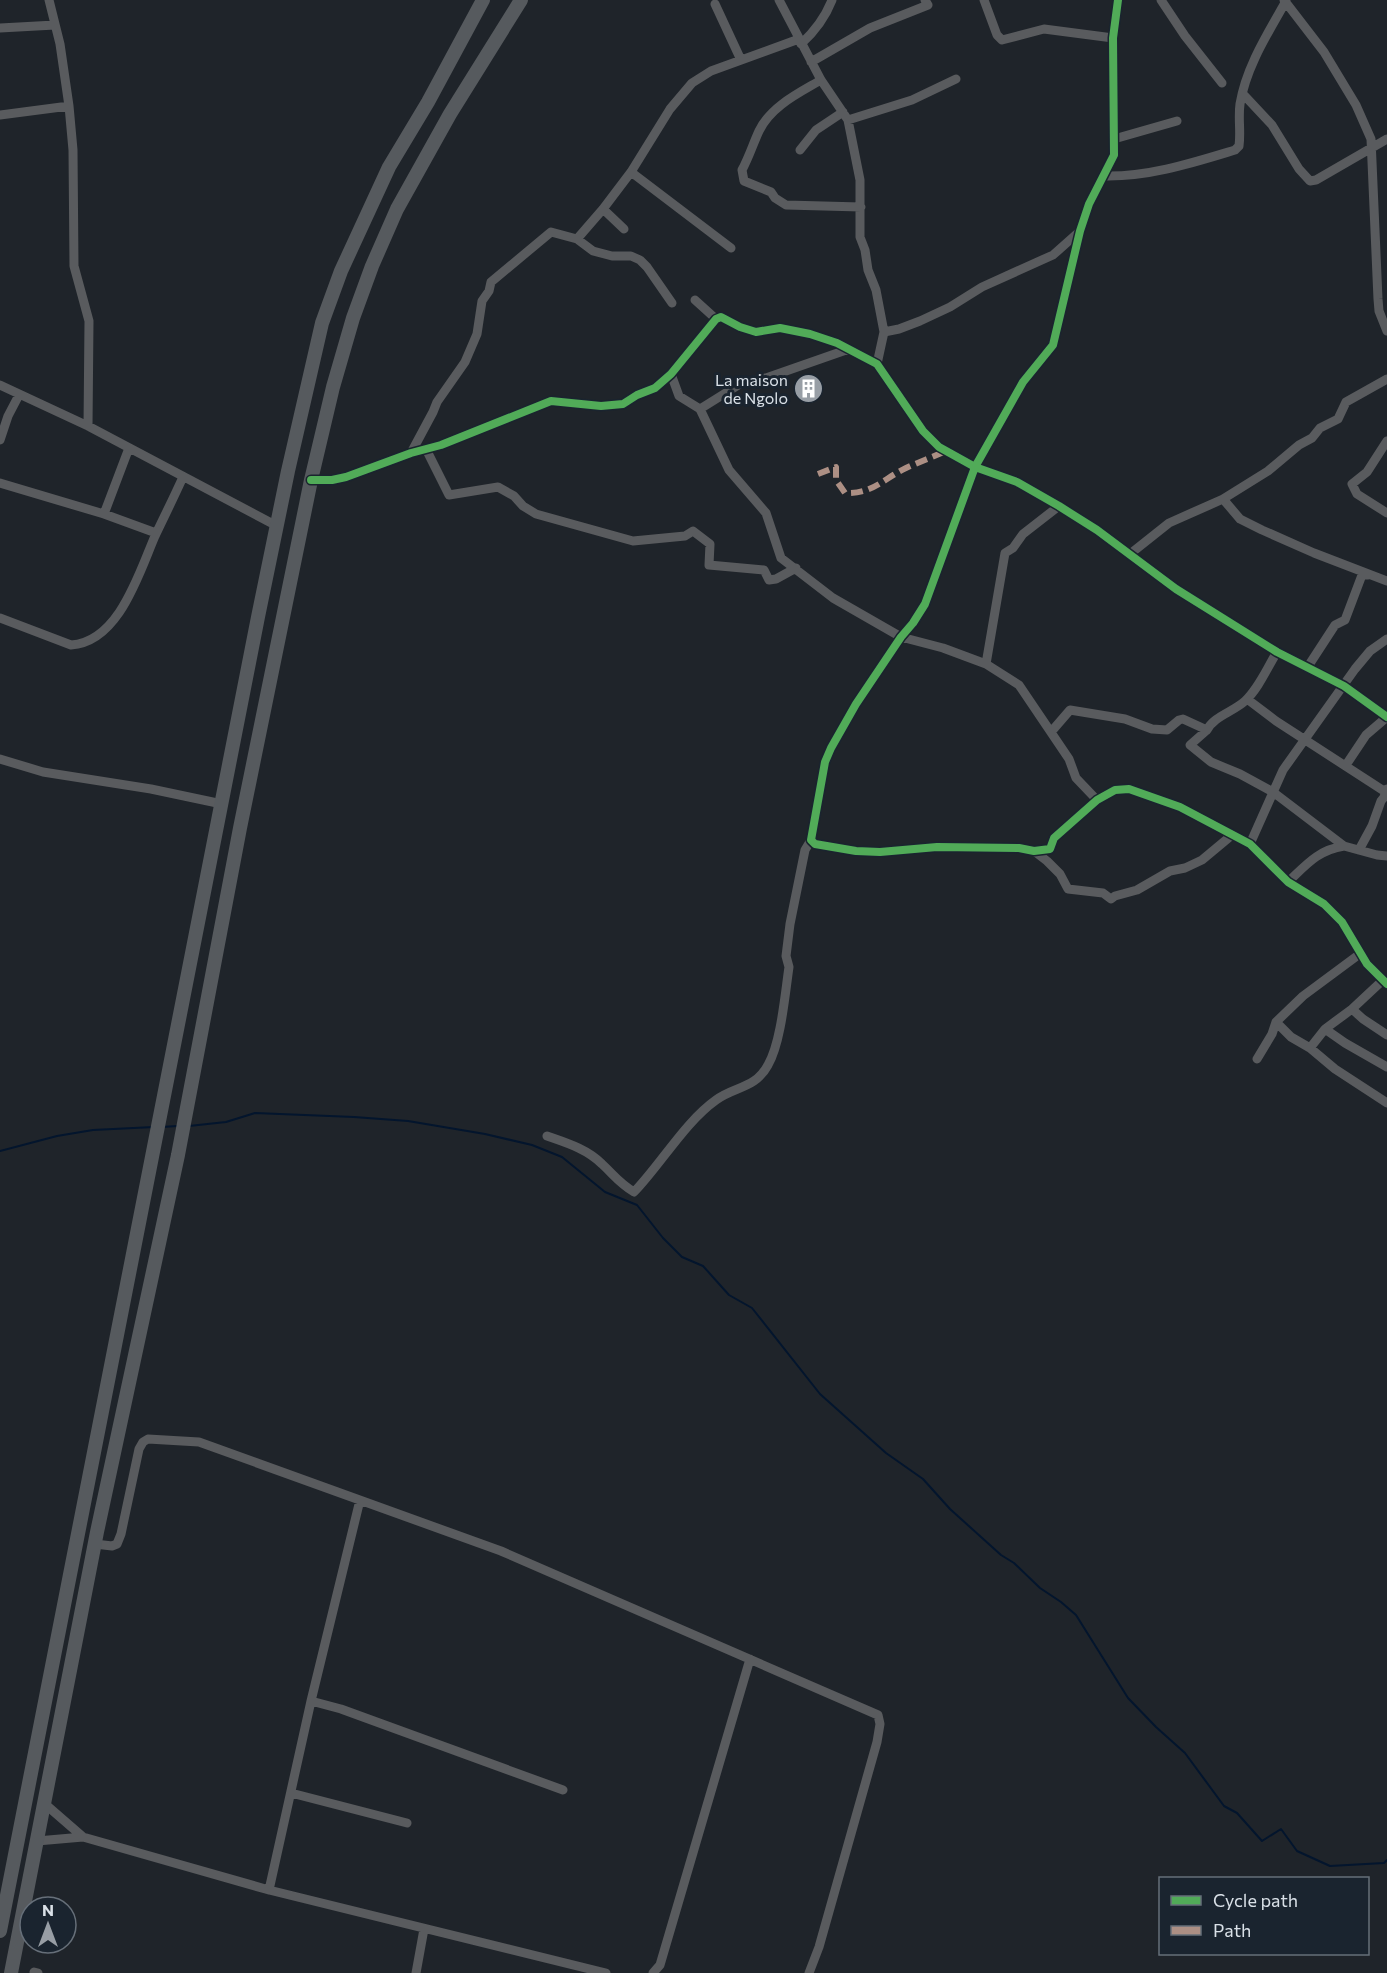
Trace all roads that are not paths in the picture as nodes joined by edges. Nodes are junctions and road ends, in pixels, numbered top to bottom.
1 (49, 0) edge
2 (483, 0) edge
3 (521, 0) edge
4 (779, 0) edge
5 (832, 0) edge
6 (925, 0) edge
7 (984, 0) edge
8 (1118, 0) edge
9 (1161, 0) edge
10 (1285, 1) edge
11 (715, 4) dead end
12 (55, 25) junction
13 (0, 28) edge
14 (1113, 38) junction
15 (800, 41) junction
16 (741, 60) junction
17 (811, 62) junction
18 (956, 79) dead end
19 (821, 80) junction
20 (1222, 83) dead end
21 (1243, 94) junction
22 (69, 106) junction
23 (0, 115) edge
24 (845, 116) junction
25 (1177, 121) dead end
26 (1114, 139) junction
27 (1387, 139) edge
28 (1372, 149) junction
29 (800, 150) dead end
30 (631, 172) junction
31 (1104, 176) junction
32 (861, 207) junction
33 (603, 209) junction
34 (624, 229) dead end
35 (1080, 231) junction
36 (577, 239) junction
37 (731, 248) dead end
38 (694, 300) dead end
39 (672, 303) dead end
40 (716, 320) junction
41 (762, 323) dead end
42 (1387, 331) edge
43 (756, 332) junction
44 (884, 332) junction
45 (849, 349) junction
46 (877, 364) junction
47 (671, 374) junction
48 (1387, 379) edge
49 (0, 385) edge
50 (19, 394) junction
51 (700, 410) junction
52 (88, 426) junction
53 (0, 440) edge
54 (1387, 441) edge
55 (129, 448) junction
56 (426, 449) junction
57 (411, 453) junction
58 (975, 467) junction
59 (183, 477) junction
60 (311, 480) junction
61 (0, 483) edge
62 (1223, 499) junction
63 (1059, 506) junction
64 (1387, 513) edge
65 (104, 514) junction
66 (277, 526) junction
67 (156, 533) junction
68 (1130, 554) junction
69 (796, 568) junction
70 (1368, 574) junction
71 (1387, 581) edge
72 (0, 618) edge
73 (901, 637) junction
74 (1387, 639) edge
75 (1277, 652) junction
76 (986, 664) junction
77 (1307, 668) junction
78 (1344, 686) junction
79 (1247, 699) junction
80 (1387, 717) edge
81 (1048, 728) junction
82 (1207, 730) junction
83 (1304, 740) junction
84 (0, 759) edge
85 (1346, 765) junction
86 (1386, 790) edge
87 (1273, 792) junction
88 (1097, 800) junction
89 (222, 804) junction
90 (1232, 835) junction
91 (812, 840) junction
92 (1250, 844) junction
93 (1344, 846) junction
94 (1359, 850) junction
95 (1034, 851) junction
96 (1387, 856) edge
97 (1288, 882) junction
98 (1361, 953) junction
99 (1384, 983) edge
100 (1352, 1009) junction
101 (1276, 1022) junction
102 (1324, 1029) junction
103 (1387, 1035) edge
104 (1310, 1048) junction
105 (1257, 1059) dead end
106 (1387, 1067) edge
107 (1387, 1103) edge
108 (547, 1136) dead end
109 (360, 1500) junction
110 (95, 1544) junction
111 (750, 1659) junction
112 (311, 1701) junction
113 (563, 1790) dead end
114 (291, 1793) junction
115 (45, 1804) junction
116 (407, 1823) dead end
117 (83, 1838) junction
118 (37, 1841) junction
119 (269, 1890) junction
120 (424, 1929) junction
121 (0, 1931) edge
122 (11, 1973) edge
123 (416, 1973) edge
124 (606, 1973) edge
125 (653, 1973) edge
126 (809, 1973) edge

1 - 12 street
2 - 66 highway
3 - 60 highway
4 - 15 street
5 - 15 street
6 - 17 street
7 - 14 street
8 - 14 street
9 - 20 street
10 - 21 street
10 - 28 street
11 - 16 street
12 - 13 street
12 - 22 street
14 - 26 street
15 - 16 street
15 - 17 street
16 - 30 street
17 - 19 street
18 - 24 street
19 - 24 street
19 - 32 street
21 - 28 street
21 - 31 street
22 - 23 street
22 - 52 street
24 - 29 street
24 - 32 street
25 - 26 street
26 - 31 street
27 - 28 street
28 - 42 street
30 - 33 street
30 - 37 street
31 - 35 street
32 - 44 street
33 - 34 street
33 - 36 street
35 - 44 street
35 - 58 street
36 - 39 street
36 - 57 street
38 - 40 street
40 - 43 street
40 - 47 street
41 - 43 street
43 - 45 street
44 - 46 street
45 - 46 street
45 - 51 street
46 - 58 street
47 - 51 street
47 - 56 street
48 - 62 street
49 - 50 street
50 - 52 street
50 - 53 street
51 - 69 street
52 - 55 street
54 - 64 street
55 - 59 street
55 - 65 street
56 - 57 street
56 - 69 street
57 - 60 street
58 - 63 street
58 - 73 street
59 - 66 street
59 - 67 street
60 - 110 highway
61 - 65 street
62 - 68 street
62 - 70 street
63 - 68 street
63 - 76 street
65 - 67 street
66 - 89 highway
67 - 72 street
68 - 75 street
69 - 73 street
70 - 71 street
70 - 77 street
73 - 76 street
73 - 91 street
74 - 78 street
75 - 77 street
75 - 79 street
76 - 81 street
77 - 78 street
78 - 80 street
78 - 83 street
79 - 82 street
79 - 83 street
80 - 85 street
81 - 82 street
81 - 88 street
82 - 87 street
83 - 85 street
83 - 87 street
84 - 89 street
85 - 86 street
86 - 94 street
87 - 92 street
87 - 93 street
88 - 90 street
88 - 95 street
89 - 121 highway
90 - 92 street
90 - 95 street
91 - 95 street
91 - 108 street
92 - 97 street
93 - 94 street
93 - 97 street
94 - 96 street
97 - 98 street
98 - 99 street
98 - 101 street
99 - 100 street
100 - 102 street
100 - 103 street
101 - 104 street
101 - 105 street
102 - 104 street
102 - 106 street
104 - 107 street
109 - 110 street
109 - 111 street
109 - 112 street
110 - 115 highway
111 - 125 street
111 - 126 street
112 - 113 street
112 - 114 street
114 - 116 street
114 - 119 street
115 - 117 street
115 - 118 highway
117 - 118 street
117 - 119 street
118 - 122 highway
119 - 120 street
120 - 123 street
120 - 124 street

